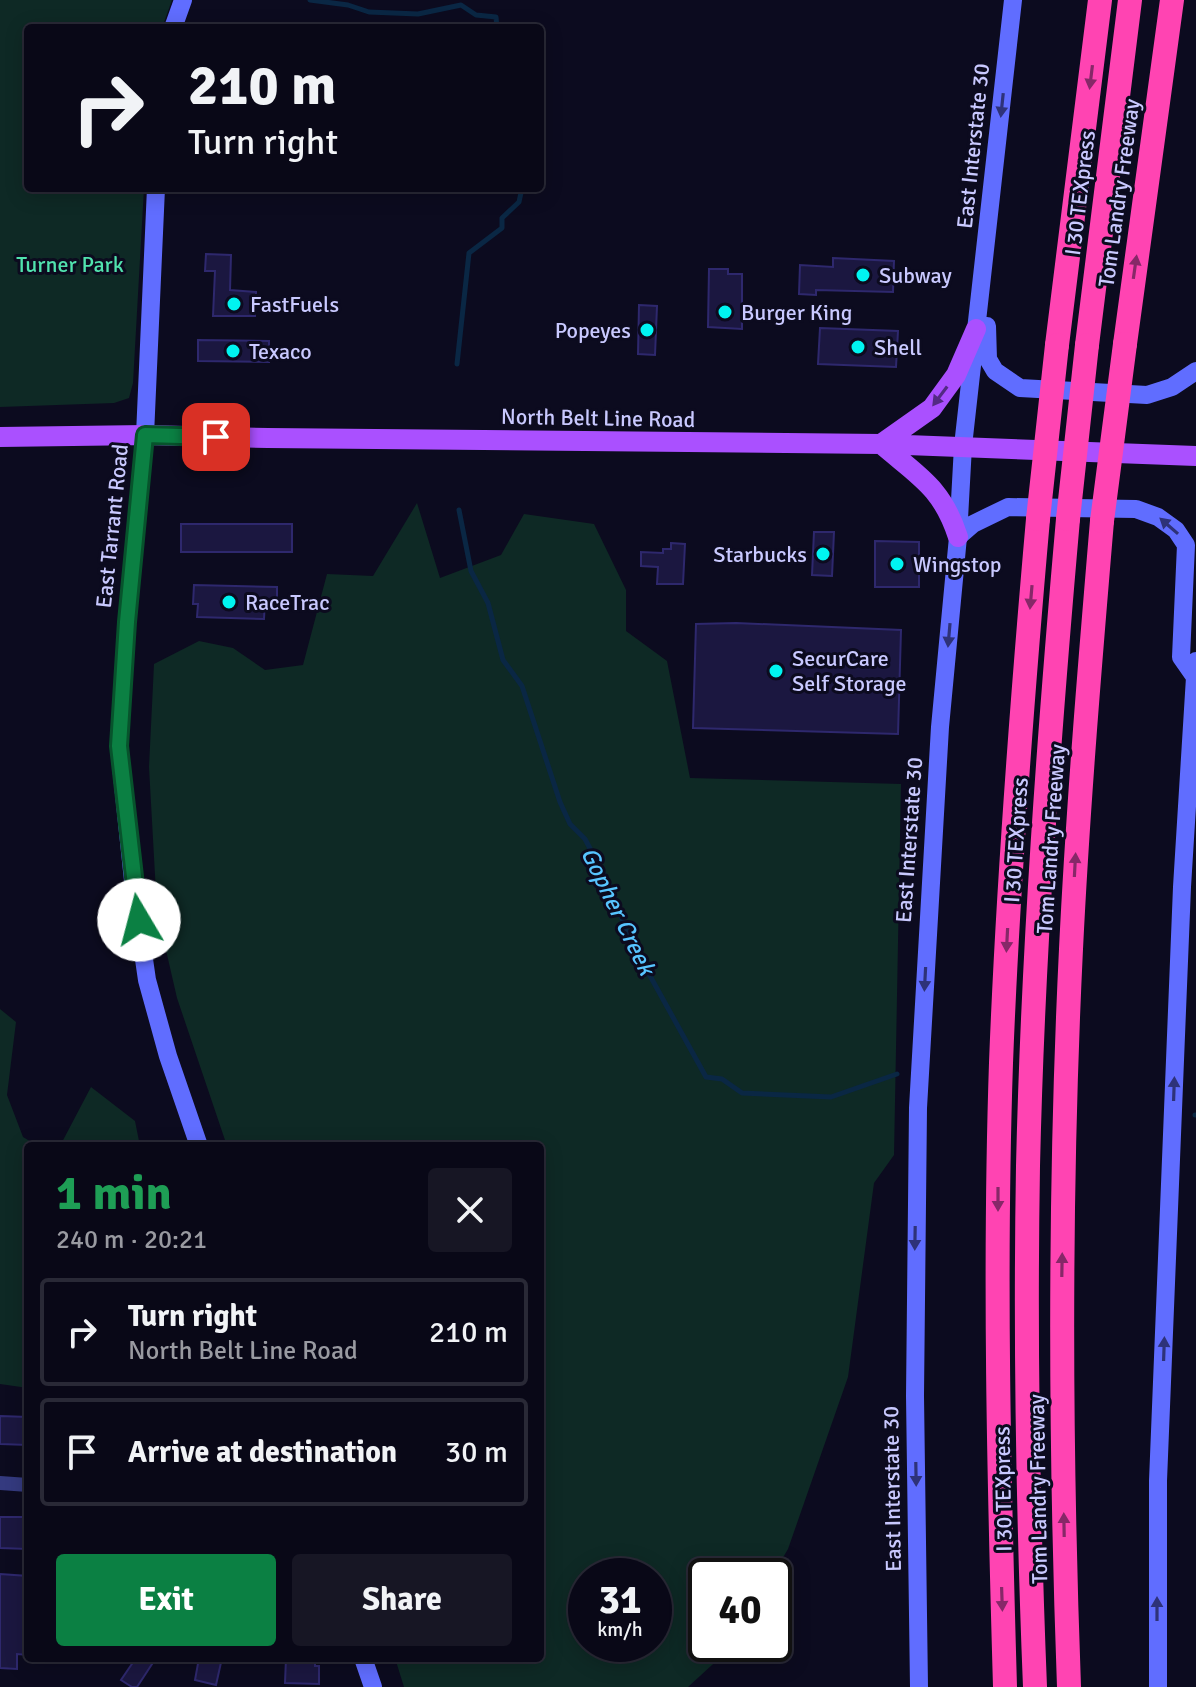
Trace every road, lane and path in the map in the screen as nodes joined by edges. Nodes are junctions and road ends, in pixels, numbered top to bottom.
1 (183, 0) edge
2 (1013, 0) edge
3 (1100, 0) edge
4 (1130, 0) edge
5 (1172, 0) edge
6 (174, 24) edge
7 (156, 192) edge
8 (987, 248) junction
9 (976, 329) junction
10 (1196, 371) edge
11 (145, 435) junction
12 (0, 437) edge
13 (881, 444) junction
14 (963, 446) junction
15 (1196, 456) edge
16 (958, 537) junction
17 (1195, 669) edge
18 (198, 1142) edge
19 (0, 1483) edge
20 (24, 1485) edge
21 (364, 1662) edge
22 (373, 1687) edge
23 (919, 1687) edge
24 (1005, 1687) edge
25 (1035, 1687) edge
26 (1069, 1687) edge
27 (1158, 1687) edge

1 - 6 main road
2 -> 8 main road, East Interstate 30
3 -> 24 highway, Tom Landry Freeway, bridge
4 - 25 highway, I 30 TEXpress, bridge
26 -> 5 highway, Tom Landry Freeway, bridge
7 - 11 main road, East Tarrant Road
8 - 9 main road, East Interstate 30
8 - 10 main road
9 -> 13 main road
9 - 14 main road, East Interstate 30
11 - 12 main road, North Belt Line Road
11 - 13 main road, North Belt Line Road
11 - 18 main road, East Tarrant Road
13 - 14 main road, North Belt Line Road
13 - 16 main road
14 - 15 main road, North Belt Line Road
14 - 16 main road, East Interstate 30
17 -> 16 main road
16 -> 23 main road, East Interstate 30
27 -> 17 main road
19 - 20 street
21 - 22 main road

